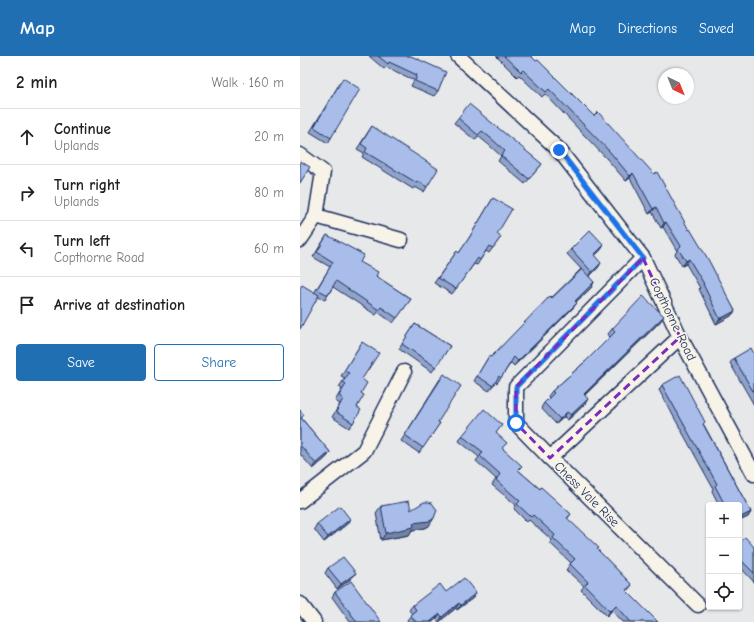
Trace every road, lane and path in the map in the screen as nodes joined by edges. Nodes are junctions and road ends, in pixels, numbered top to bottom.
1 (458, 56) edge
2 (300, 155) edge
3 (316, 216) junction
4 (300, 240) edge
5 (402, 240) dead end
6 (643, 258) junction
7 (680, 337) junction
8 (404, 372) dead end
9 (550, 458) junction
10 (754, 474) edge
11 (300, 501) edge
12 (300, 604) edge
13 (698, 605) dead end
14 (314, 622) edge

1 - 6 street, Copthorne Road
2 - 3 street
3 - 4 street
3 - 5 street
6 - 7 street, Copthorne Road
6 - 9 street
7 - 9 street, Chess Vale Rise
7 - 10 street, Copthorne Road
8 - 11 street
9 - 13 street, Chess Vale Rise
12 - 14 street

